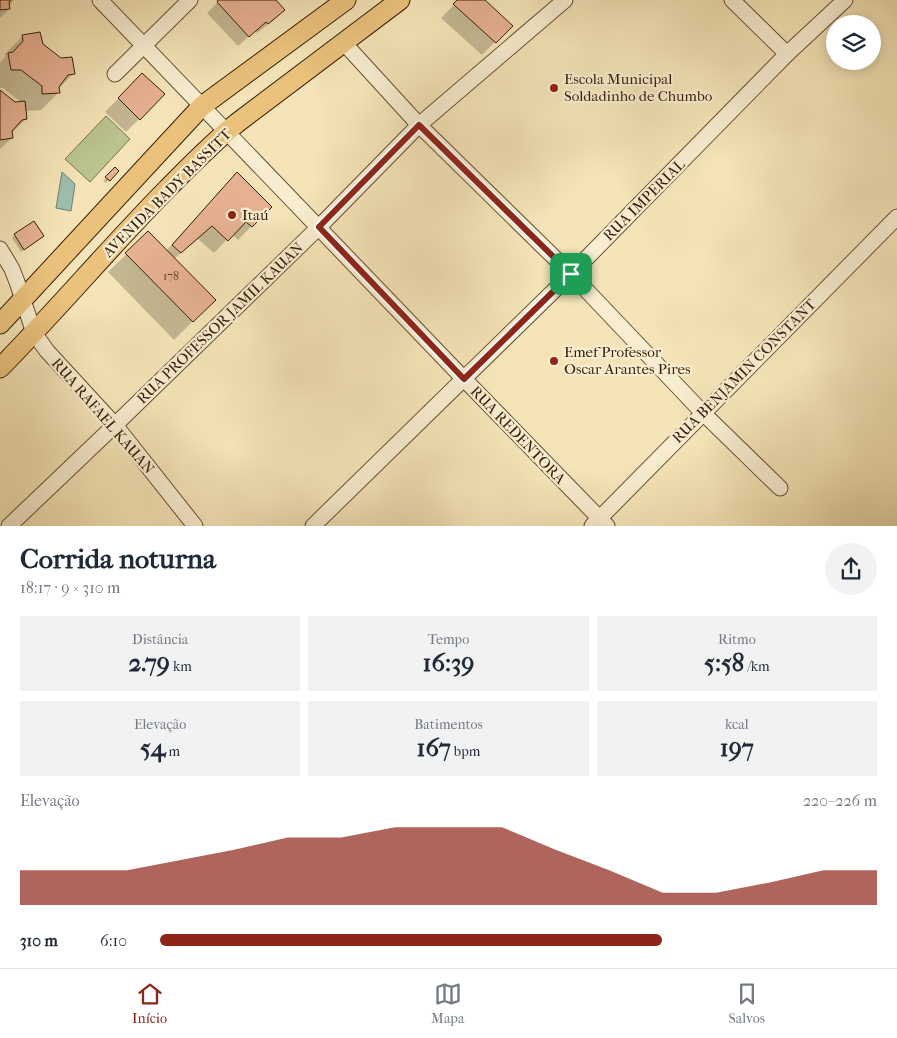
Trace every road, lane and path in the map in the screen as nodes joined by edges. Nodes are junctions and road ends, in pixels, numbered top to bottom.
1 (100, 0) edge
2 (190, 0) edge
3 (346, 0) edge
4 (400, 0) edge
5 (565, 0) edge
6 (732, 0) edge
7 (845, 0) edge
8 (344, 43) junction
9 (144, 46) junction
10 (787, 54) junction
11 (114, 74) dead end
12 (202, 106) junction
13 (419, 125) junction
14 (226, 131) junction
15 (897, 217) edge
16 (319, 227) junction
17 (0, 249) edge
18 (571, 274) junction
19 (23, 300) junction
20 (0, 324) edge
21 (34, 333) junction
22 (0, 368) edge
23 (464, 379) junction
24 (703, 413) junction
25 (115, 425) junction
26 (780, 488) dead end
27 (599, 523) edge
28 (9, 526) edge
29 (195, 526) edge
30 (313, 526) edge

1 - 9 street, RUA REDENTORA
2 - 9 street
3 - 12 main road, AVENIDA BADY BASSITT
4 - 8 main road, AVENIDA BADY BASSITT
5 - 13 street, RUA PROFESSOR JAMIL KAUAN
6 - 10 street
7 - 10 street, RUA IMPERIAL
8 - 13 street
8 - 14 main road, AVENIDA BADY BASSITT
9 - 11 street
9 - 12 street, RUA REDENTORA
10 - 18 street, RUA IMPERIAL
12 - 14 street, RUA REDENTORA
12 - 19 main road, AVENIDA BADY BASSITT
13 - 16 street, RUA PROFESSOR JAMIL KAUAN
13 - 18 street
14 - 16 street, RUA REDENTORA
14 - 21 main road, AVENIDA BADY BASSITT
15 - 24 street, RUA BENJAMIN CONSTANT
16 - 23 street, RUA REDENTORA
16 - 25 street, RUA PROFESSOR JAMIL KAUAN
17 - 19 street, RUA RAFAEL KAUAN
18 - 23 street, RUA IMPERIAL
18 - 24 street
19 - 20 main road, AVENIDA BADY BASSITT
19 - 21 street, RUA RAFAEL KAUAN
21 - 22 main road, AVENIDA BADY BASSITT
21 - 25 street, RUA RAFAEL KAUAN
23 - 27 street, RUA REDENTORA
23 - 30 street, RUA IMPERIAL
24 - 26 street
24 - 27 street, RUA BENJAMIN CONSTANT
25 - 28 street, RUA PROFESSOR JAMIL KAUAN
25 - 29 street, RUA RAFAEL KAUAN

